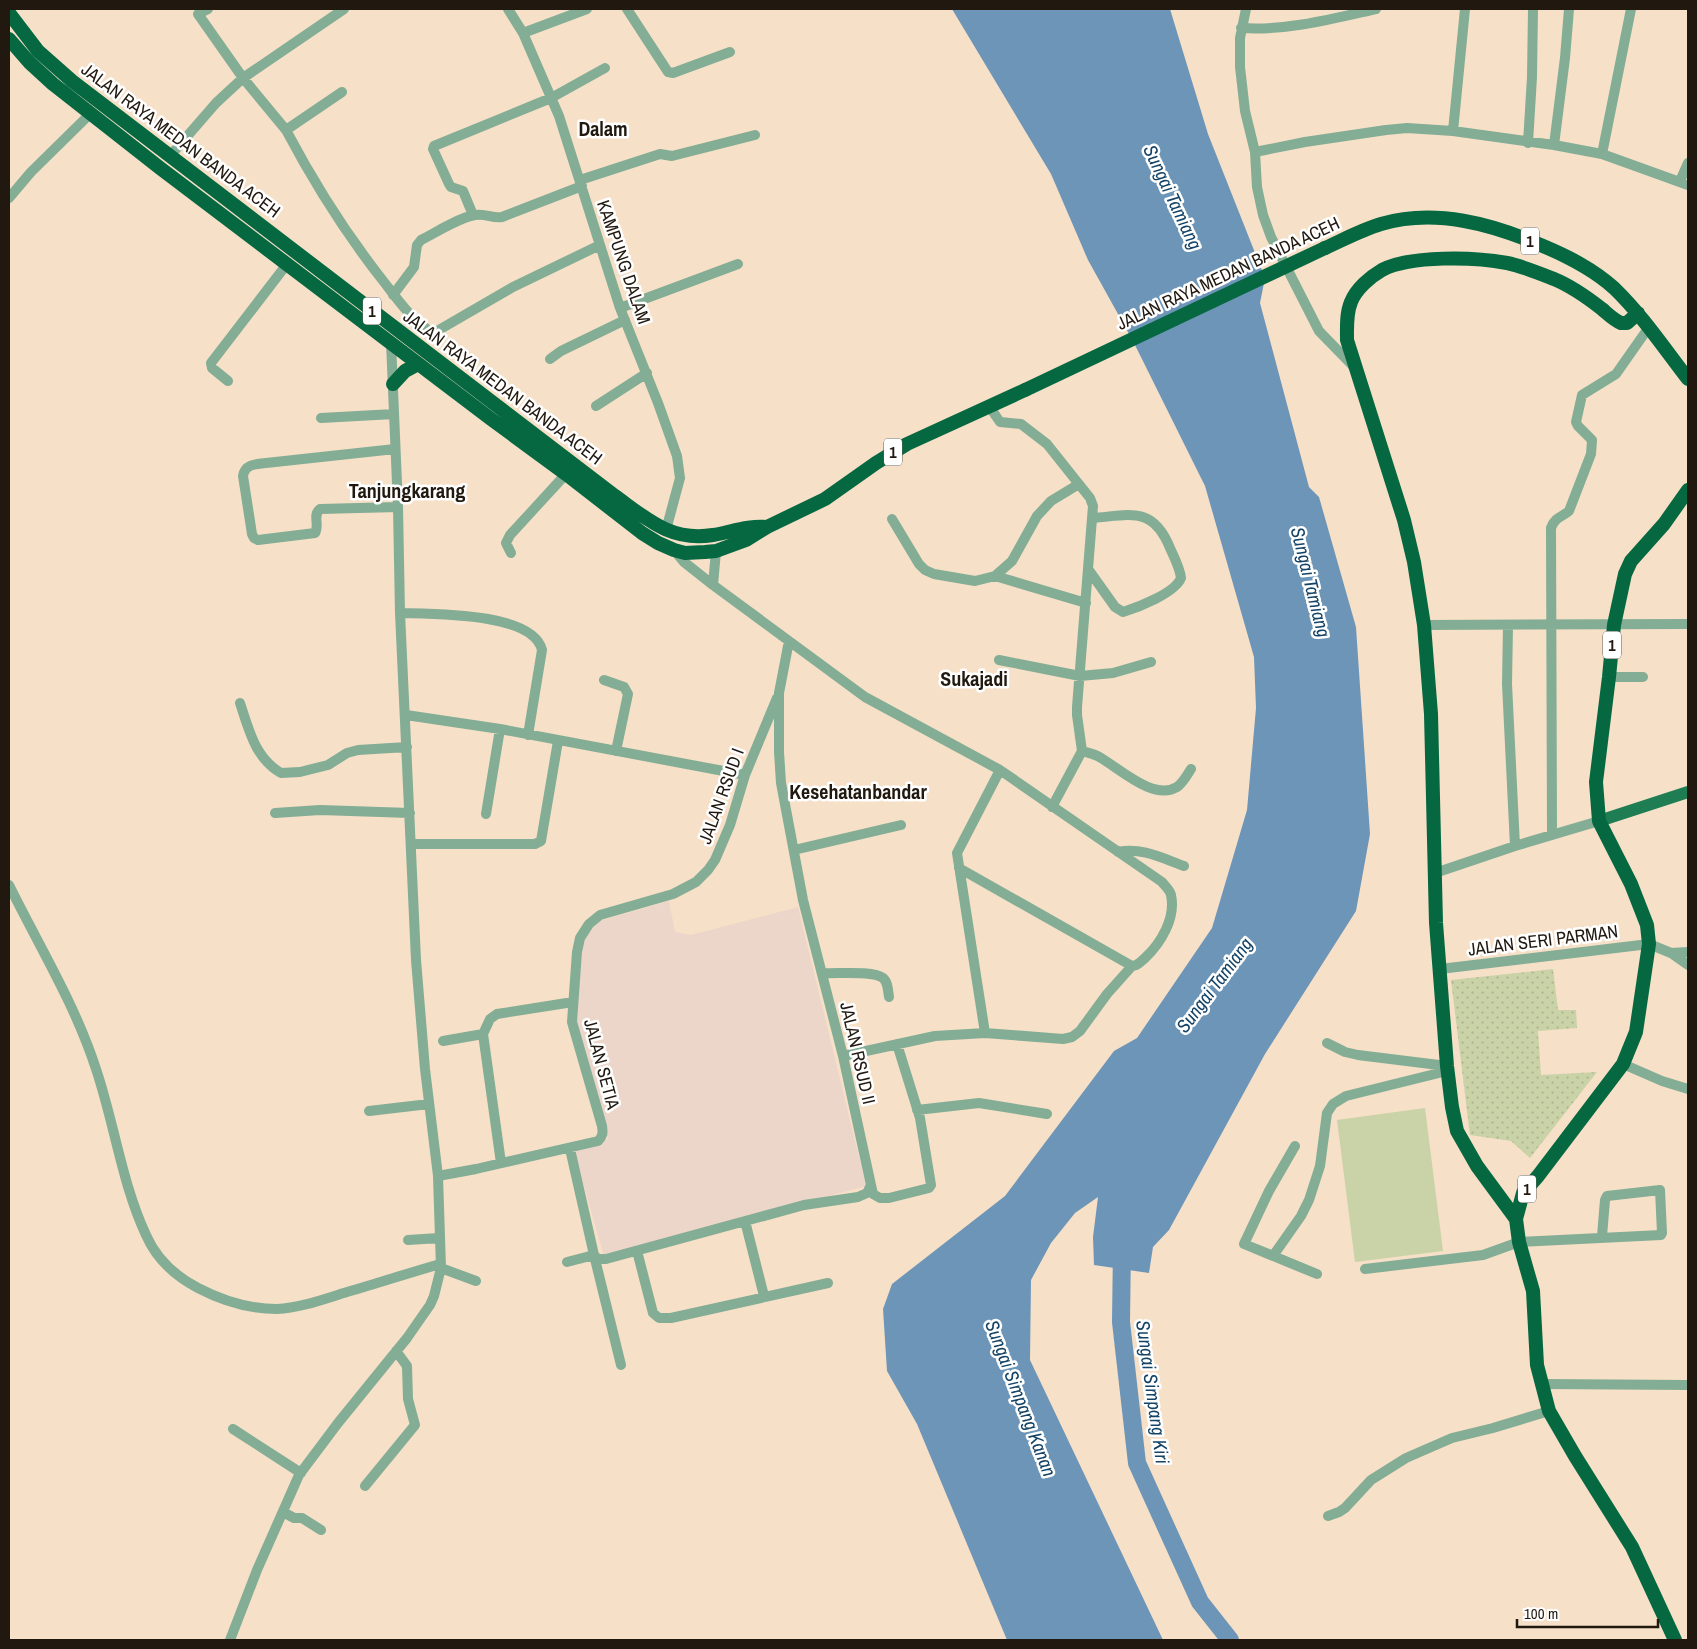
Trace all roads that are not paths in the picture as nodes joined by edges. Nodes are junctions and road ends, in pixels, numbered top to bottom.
1 (208, 9) edge
2 (344, 9) edge
3 (508, 9) edge
4 (587, 9) edge
5 (627, 9) edge
6 (1246, 9) edge
7 (1376, 9) edge
8 (1465, 9) edge
9 (1533, 9) edge
10 (1569, 9) edge
11 (1631, 9) edge
12 (196, 12) edge
13 (9, 14) edge
14 (1241, 28) junction
15 (523, 33) junction
16 (9, 39) edge
17 (9, 48) edge
18 (730, 52) dead end
19 (29, 62) junction
20 (605, 68) dead end
21 (244, 78) junction
22 (342, 92) dead end
23 (551, 98) junction
24 (90, 114) junction
25 (286, 130) junction
26 (1453, 131) junction
27 (755, 135) dead end
28 (1528, 143) junction
29 (1554, 145) junction
30 (1255, 152) junction
31 (1602, 154) junction
32 (170, 156) junction
33 (1688, 163) edge
34 (581, 183) junction
35 (1684, 183) edge
36 (9, 198) edge
37 (473, 215) junction
38 (600, 245) junction
39 (287, 264) junction
40 (738, 264) dead end
41 (393, 294) junction
42 (620, 308) junction
43 (1638, 313) junction
44 (414, 319) junction
45 (626, 320) junction
46 (1649, 328) junction
47 (403, 334) junction
48 (391, 342) junction
49 (550, 359) dead end
50 (418, 364) junction
51 (1355, 368) junction
52 (646, 372) junction
53 (1688, 379) edge
54 (228, 381) dead end
55 (393, 384) junction
56 (596, 406) dead end
57 (989, 406) junction
58 (501, 408) junction
59 (394, 414) junction
60 (321, 418) dead end
61 (491, 419) junction
62 (395, 449) junction
63 (566, 474) junction
64 (1079, 484) junction
65 (1688, 490) edge
66 (398, 508) junction
67 (1092, 518) junction
68 (892, 519) dead end
69 (767, 527) junction
70 (666, 530) junction
71 (674, 550) junction
72 (716, 551) junction
73 (511, 553) dead end
74 (1088, 569) junction
75 (995, 576) junction
76 (713, 585) junction
77 (1086, 603) junction
78 (400, 613) junction
79 (1553, 624) junction
80 (1688, 624) edge
81 (1508, 625) junction
82 (1614, 625) junction
83 (1424, 626) junction
84 (789, 641) junction
85 (999, 660) dead end
86 (1151, 662) dead end
87 (1080, 676) junction
88 (1609, 677) junction
89 (1643, 677) dead end
90 (604, 680) dead end
91 (779, 693) junction
92 (240, 703) dead end
93 (406, 715) junction
94 (500, 729) junction
95 (528, 735) junction
96 (558, 741) junction
97 (407, 746) junction
98 (1082, 751) junction
99 (616, 752) junction
100 (1191, 769) dead end
101 (1000, 770) junction
102 (745, 775) junction
103 (1688, 792) edge
104 (1052, 807) junction
105 (275, 813) dead end
106 (410, 814) junction
107 (486, 814) dead end
108 (1599, 821) junction
109 (901, 825) dead end
110 (1552, 835) junction
111 (411, 844) junction
112 (1515, 846) junction
113 (794, 850) junction
114 (1118, 852) junction
115 (1184, 866) dead end
116 (959, 868) junction
117 (1435, 873) junction
118 (9, 885) edge
119 (673, 894) joint
120 (1649, 944) junction
121 (1688, 952) edge
122 (1671, 953) junction
123 (1688, 965) edge
124 (1132, 966) junction
125 (1440, 969) junction
126 (822, 973) junction
127 (889, 997) dead end
128 (573, 1002) junction
129 (985, 1032) junction
130 (483, 1034) junction
131 (443, 1041) dead end
132 (1327, 1043) dead end
133 (897, 1044) junction
134 (843, 1056) junction
135 (1624, 1064) junction
136 (1447, 1068) junction
137 (1688, 1089) edge
138 (429, 1104) junction
139 (917, 1110) junction
140 (369, 1111) dead end
141 (1047, 1114) dead end
142 (1295, 1146) dead end
143 (570, 1149) junction
144 (502, 1163) junction
145 (438, 1176) junction
146 (871, 1185) junction
147 (1523, 1193) junction
148 (1498, 1195) junction
149 (1516, 1218) junction
150 (745, 1221) junction
151 (1602, 1236) junction
152 (439, 1238) junction
153 (408, 1240) dead end
154 (1519, 1242) junction
155 (637, 1251) junction
156 (594, 1255) junction
157 (1273, 1256) junction
158 (567, 1262) dead end
159 (441, 1266) junction
160 (1365, 1269) dead end
161 (1317, 1274) dead end
162 (476, 1282) dead end
163 (828, 1283) dead end
164 (764, 1296) junction
165 (396, 1351) junction
166 (621, 1365) dead end
167 (1542, 1384) junction
168 (1688, 1385) edge
169 (1550, 1411) junction
170 (233, 1429) dead end
171 (301, 1473) junction
172 (365, 1486) dead end
173 (282, 1512) junction
174 (1328, 1516) dead end
175 (321, 1530) dead end
176 (230, 1640) edge
177 (1675, 1640) edge

1 - 12 street
2 - 21 street
3 - 15 street, KAMPUNG DALAM
4 - 15 street
5 - 18 street
6 - 14 street
7 - 14 street
8 - 26 street
9 - 28 street
10 - 29 street
11 - 31 street
12 - 21 street
13 - 32 highway, JALAN RAYA MEDAN BANDA ACEH / 1
14 - 30 street
15 - 23 street, KAMPUNG DALAM
16 - 19 highway, JALAN RAYA MEDAN BANDA ACEH / 1
17 - 19 street
19 - 24 highway, JALAN RAYA MEDAN BANDA ACEH / 1
20 - 23 street
21 - 25 street
21 - 32 street
22 - 25 street
23 - 34 street, KAMPUNG DALAM
23 - 37 street
24 - 36 street
24 - 39 highway, JALAN RAYA MEDAN BANDA ACEH / 1
25 - 41 street
26 - 28 street
26 - 30 street
27 - 34 street
28 - 29 street
29 - 31 street
30 - 51 street
31 - 35 street
32 - 47 highway, JALAN RAYA MEDAN BANDA ACEH / 1
33 - 35 street
34 - 37 street
34 - 38 street, KAMPUNG DALAM
37 - 41 street
38 - 42 street, KAMPUNG DALAM
38 - 44 street
39 - 48 highway, JALAN RAYA MEDAN BANDA ACEH / 1
39 - 54 street
40 - 42 street
41 - 44 street
42 - 45 street, KAMPUNG DALAM
43 - 46 highway, JALAN RAYA MEDAN BANDA ACEH / 1
43 - 51 highway
43 - 57 highway, JALAN RAYA MEDAN BANDA ACEH / 1, bridge
44 - 47 street
45 - 49 street
45 - 52 street, KAMPUNG DALAM
46 - 53 highway, JALAN RAYA MEDAN BANDA ACEH / 1
46 - 79 street
47 - 58 highway, JALAN RAYA MEDAN BANDA ACEH / 1
48 - 50 highway, JALAN RAYA MEDAN BANDA ACEH / 1
48 - 55 street
50 - 55 highway
50 - 61 highway, JALAN RAYA MEDAN BANDA ACEH / 1
51 - 83 highway
52 - 56 street
52 - 70 street, KAMPUNG DALAM
55 - 59 street
57 - 64 street
57 - 69 highway, JALAN RAYA MEDAN BANDA ACEH / 1
58 - 61 highway
58 - 70 highway, JALAN RAYA MEDAN BANDA ACEH / 1
59 - 60 street
59 - 62 street
61 - 63 highway, JALAN RAYA MEDAN BANDA ACEH / 1
62 - 66 street
62 - 66 street
63 - 71 highway, JALAN RAYA MEDAN BANDA ACEH / 1
63 - 73 street
64 - 67 street
64 - 75 street
65 - 82 highway, 1
66 - 78 street
67 - 74 street
67 - 74 street
68 - 75 street
69 - 70 highway, JALAN RAYA MEDAN BANDA ACEH / 1
69 - 72 highway, JALAN RAYA MEDAN BANDA ACEH / 1
71 - 72 highway, JALAN RAYA MEDAN BANDA ACEH / 1
71 - 76 street
72 - 76 street
74 - 77 street
75 - 77 street
76 - 84 street
77 - 87 street
78 - 93 street
78 - 95 street
79 - 81 street
79 - 82 street
79 - 110 street
80 - 82 street
81 - 83 street
81 - 112 street
82 - 88 highway, 1
83 - 117 highway
84 - 91 street, JALAN RSUD II
84 - 101 street
85 - 87 street
86 - 87 street
87 - 98 street
88 - 89 street
88 - 108 highway, 1
90 - 99 street
91 - 102 street, JALAN RSUD I
91 - 113 street, JALAN RSUD II
92 - 97 street
93 - 94 street
93 - 97 street
94 - 95 street
94 - 107 street
95 - 96 street
96 - 99 street
96 - 111 street
97 - 106 street
98 - 100 street
98 - 104 street
99 - 102 street
101 - 104 street
101 - 116 street
102 - 119 street, JALAN RSUD I
103 - 108 main road
104 - 114 street
105 - 106 street
106 - 111 street
108 - 110 street
108 - 120 highway, 1
109 - 113 street
110 - 112 street
111 - 138 street
112 - 117 street
113 - 126 street, JALAN RSUD II
114 - 115 street
114 - 124 street
116 - 124 street
116 - 129 street
117 - 125 highway
118 - 159 street
119 - 128 street, JALAN SETIA
120 - 122 street
120 - 125 street, JALAN SERI PARMAN
120 - 135 highway, 1
121 - 122 street
122 - 123 street
124 - 129 street
125 - 136 highway
126 - 127 street
126 - 134 street, JALAN RSUD II
128 - 130 street
128 - 143 street, JALAN SETIA
129 - 133 street
130 - 131 street
130 - 144 street
132 - 136 street
133 - 134 street
133 - 139 street
134 - 146 street, JALAN RSUD II
135 - 137 street
135 - 147 highway, 1
136 - 148 highway
136 - 157 street
138 - 140 street
138 - 145 street
139 - 141 street
139 - 146 street
142 - 157 street
143 - 144 street, JALAN SETIA
143 - 156 street
144 - 145 street, JALAN SETIA
145 - 152 street
146 - 150 street
147 - 148 highway
147 - 149 highway, 1
148 - 149 highway
149 - 154 highway, 1
150 - 155 street
150 - 164 street
151 - 151 street
151 - 154 street
152 - 153 street
152 - 159 street
154 - 160 street
154 - 167 highway, 1
155 - 156 street
155 - 164 street
156 - 158 street
156 - 166 street
157 - 161 street
159 - 162 street
159 - 165 street
163 - 164 street
165 - 171 street
165 - 172 street
167 - 168 street
167 - 169 highway, 1
169 - 174 street
169 - 177 highway, 1
170 - 171 street
171 - 173 street
173 - 175 street
173 - 176 street

